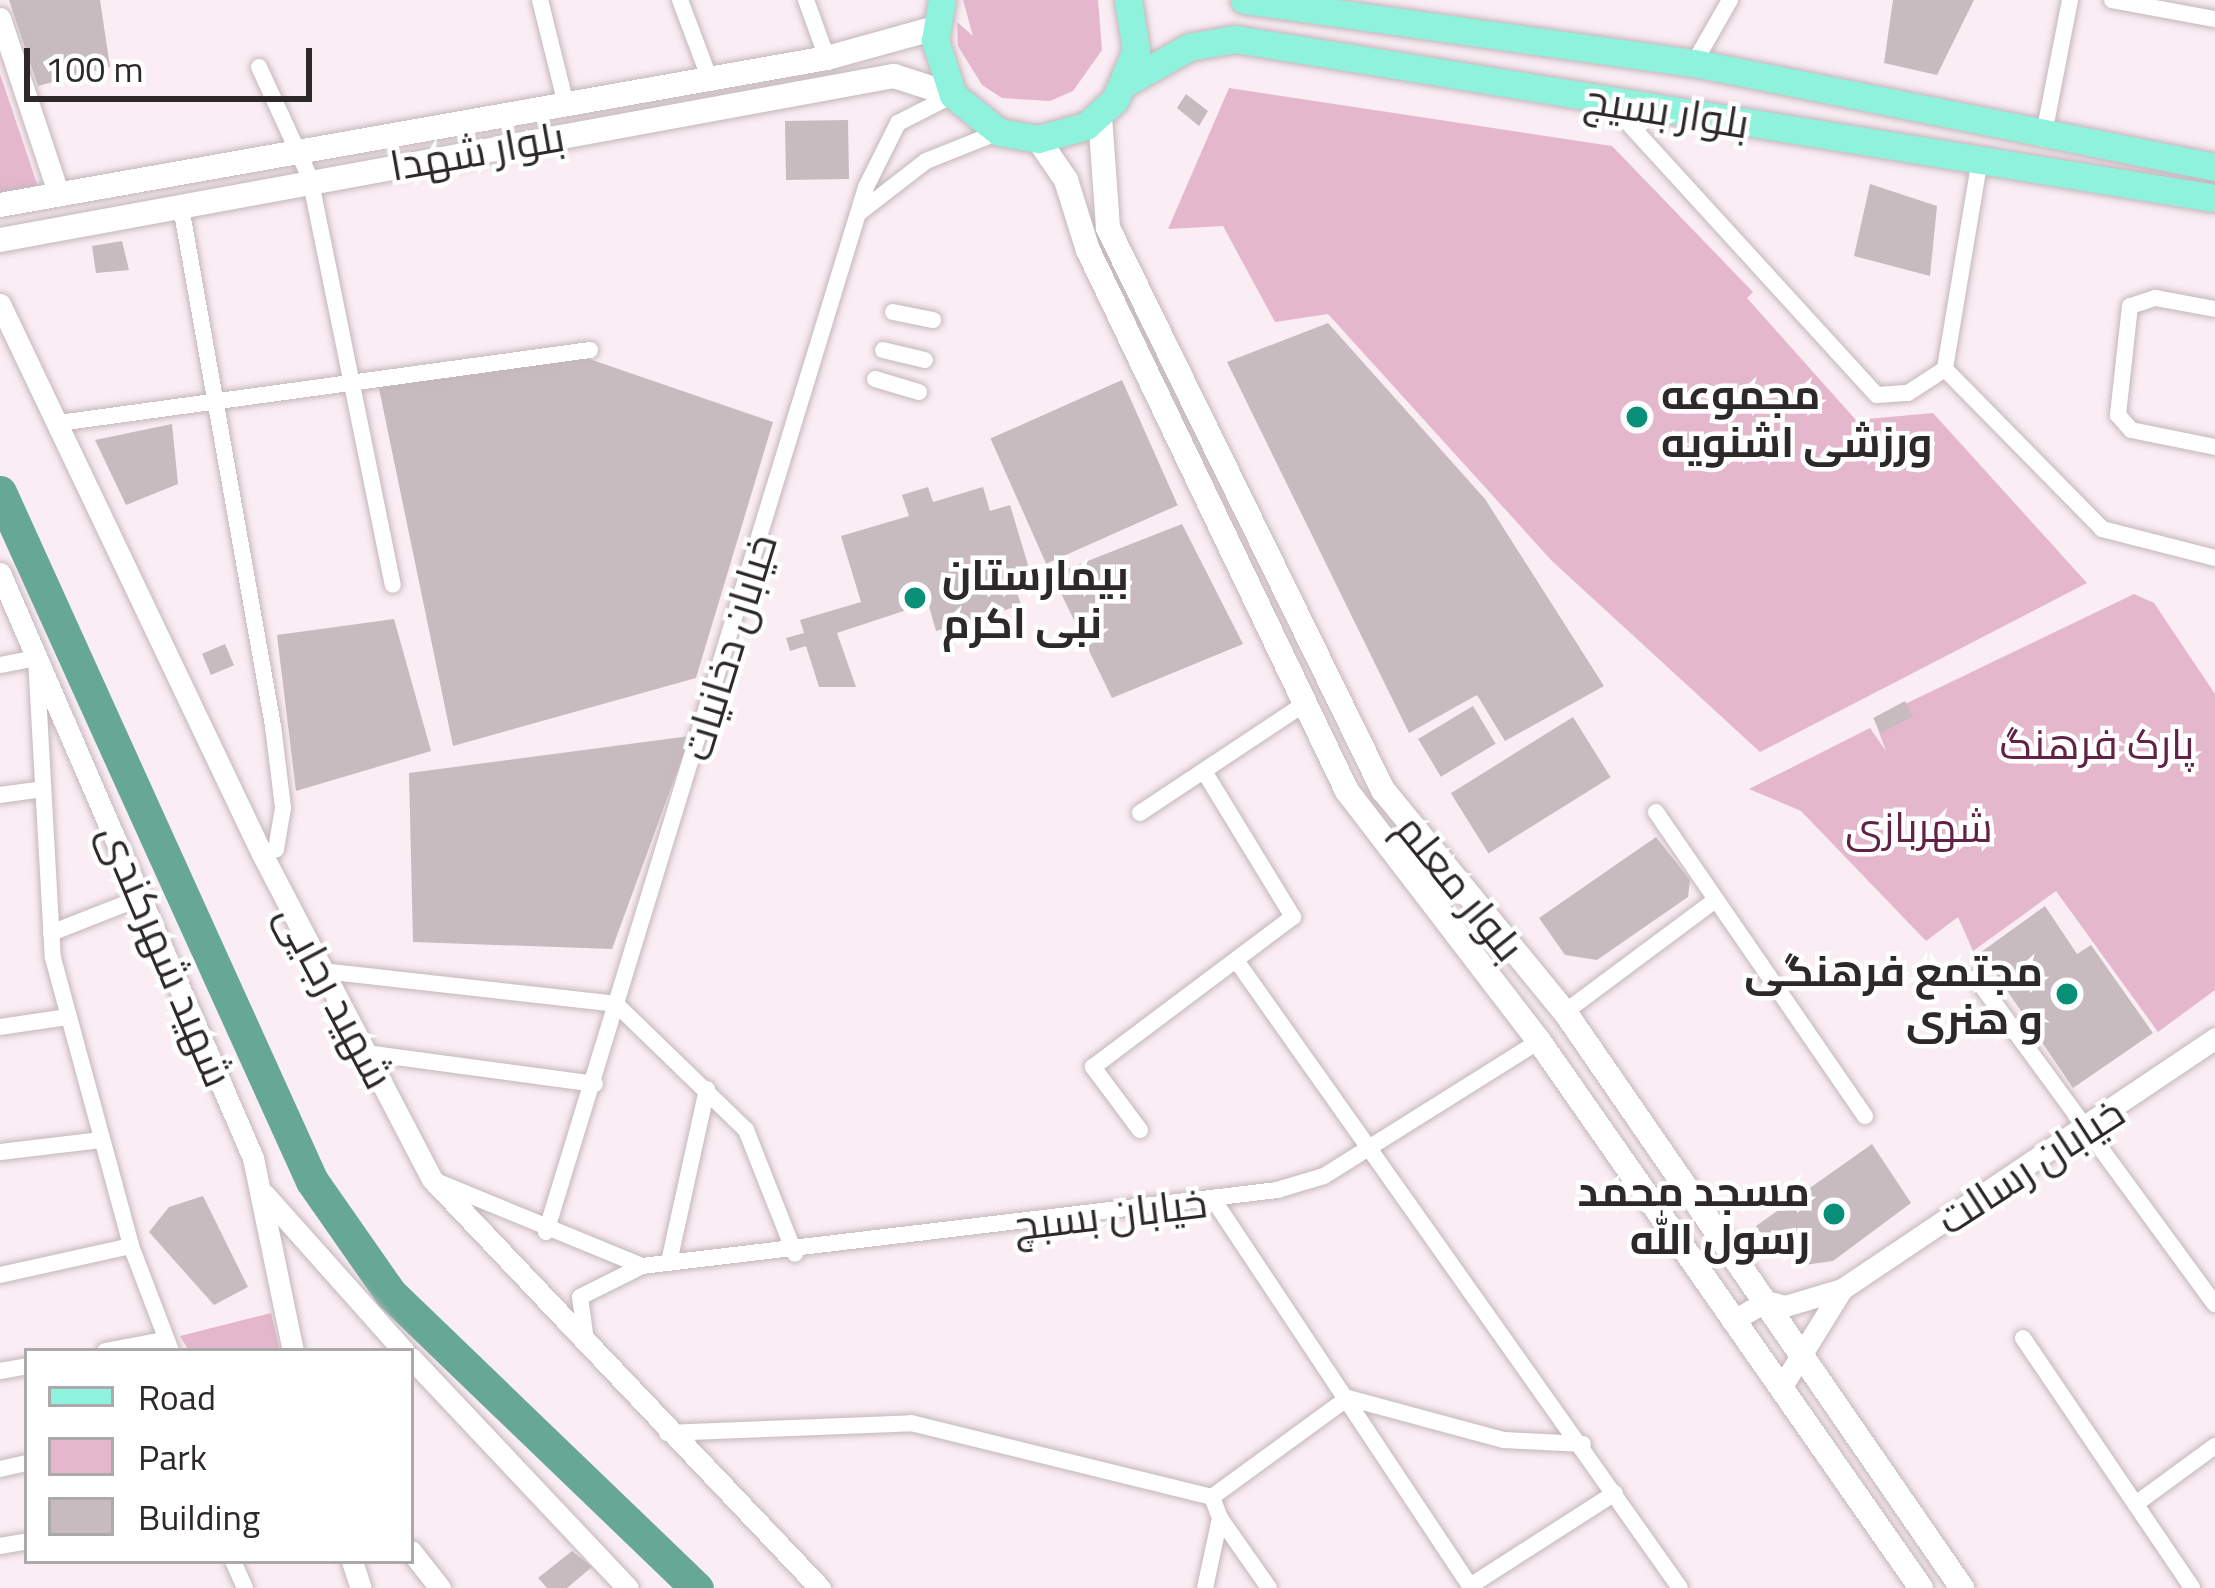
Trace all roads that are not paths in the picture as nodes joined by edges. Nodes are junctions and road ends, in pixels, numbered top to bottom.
1 (540, 0) edge
2 (680, 0) edge
3 (806, 0) edge
4 (942, 0) edge
5 (1128, 0) edge
6 (1244, 0) edge
7 (1730, 0) edge
8 (2069, 0) edge
9 (2112, 0) edge
10 (0, 18) edge
11 (2215, 19) edge
12 (935, 28) junction
13 (826, 58) junction
14 (1694, 63) junction
15 (260, 67) dead end
16 (709, 77) junction
17 (1127, 82) junction
18 (953, 95) junction
19 (1610, 102) junction
20 (566, 104) junction
21 (1100, 116) junction
22 (999, 132) junction
23 (1038, 139) junction
24 (2044, 139) junction
25 (291, 153) junction
26 (1980, 159) junction
27 (2215, 166) edge
28 (310, 178) junction
29 (58, 192) junction
30 (2215, 198) edge
31 (0, 205) edge
32 (182, 207) junction
33 (859, 214) junction
34 (0, 240) edge
35 (0, 304) edge
36 (2215, 309) edge
37 (893, 312) dead end
38 (933, 320) dead end
39 (590, 350) dead end
40 (883, 350) dead end
41 (925, 360) dead end
42 (1945, 369) junction
43 (875, 379) dead end
44 (350, 380) junction
45 (919, 392) dead end
46 (218, 402) junction
47 (59, 423) junction
48 (2215, 447) edge
49 (2215, 558) edge
50 (1, 578) edge
51 (393, 585) dead end
52 (36, 658) junction
53 (0, 665) edge
54 (1304, 704) junction
55 (1204, 771) junction
56 (38, 790) junction
57 (0, 795) edge
58 (1656, 812) dead end
59 (1140, 813) dead end
60 (262, 854) junction
61 (145, 896) junction
62 (1714, 901) junction
63 (51, 933) junction
64 (1238, 963) junction
65 (323, 971) junction
66 (1976, 978) dead end
67 (616, 1004) junction
68 (1565, 1012) junction
69 (68, 1017) junction
70 (0, 1027) edge
71 (2215, 1038) edge
72 (1539, 1041) junction
73 (366, 1053) junction
74 (595, 1084) junction
75 (707, 1089) junction
76 (1865, 1116) dead end
77 (2092, 1127) junction
78 (1140, 1130) dead end
79 (101, 1140) junction
80 (1368, 1150) junction
81 (0, 1152) edge
82 (432, 1179) junction
83 (264, 1194) junction
84 (1215, 1202) junction
85 (546, 1232) junction
86 (131, 1246) junction
87 (795, 1254) junction
88 (669, 1262) junction
89 (642, 1265) junction
90 (0, 1275) edge
91 (1842, 1289) junction
92 (1766, 1301) junction
93 (2215, 1304) edge
94 (1732, 1321) junction
95 (2023, 1338) dead end
96 (586, 1342) junction
97 (167, 1345) edge
98 (136, 1348) edge
99 (292, 1348) edge
100 (401, 1348) edge
101 (1803, 1352) junction
102 (414, 1361) edge
103 (1782, 1386) junction
104 (1348, 1397) junction
105 (667, 1432) junction
106 (1583, 1444) junction
107 (2215, 1446) edge
108 (1616, 1493) junction
109 (1212, 1497) junction
110 (2137, 1503) junction
111 (1220, 1518) junction
112 (414, 1555) edge
113 (1912, 1582) edge
114 (1471, 1587) edge
115 (440, 1588) edge
116 (628, 1588) edge
117 (820, 1588) edge
118 (1205, 1588) edge
119 (1269, 1588) edge
120 (1680, 1588) edge
121 (1962, 1588) edge
122 (2192, 1588) edge

1 - 20 street
2 - 16 street
3 - 13 street
4 - 12 main road
5 - 17 main road
6 - 14 main road, بلوار بسیج
7 - 14 street
8 - 24 street
9 - 11 street
10 - 29 street
12 - 13 main road, بلوار شهدا
12 - 18 main road
13 - 16 main road, بلوار شهدا
14 - 24 main road, بلوار بسیج
15 - 25 street
16 - 20 main road, بلوار شهدا
17 - 19 main road, بلوار بسیج
17 - 21 main road
18 - 22 main road
18 - 28 main road, بلوار شهدا
18 - 33 street, خیابان دخانیات
19 - 26 main road, بلوار بسیج
19 - 42 street
20 - 25 main road, بلوار شهدا
21 - 23 main road
21 - 68 main road, بلوار معلم
22 - 23 main road
22 - 33 street
23 - 54 main road, بلوار معلم
24 - 27 main road, بلوار بسیج
25 - 28 street
25 - 29 main road, بلوار شهدا
26 - 30 main road, بلوار بسیج
26 - 42 street
28 - 32 main road, بلوار شهدا
28 - 44 street
29 - 31 main road, بلوار شهدا
32 - 34 main road, بلوار شهدا
32 - 46 street
33 - 67 street, خیابان دخانیات
35 - 47 street, شهید رجایی
36 - 48 street
37 - 38 street
39 - 44 street
40 - 41 street
42 - 49 street
43 - 45 street
44 - 46 street
44 - 51 street
46 - 47 street
46 - 60 street
47 - 60 street, شهید رجایی
50 - 52 street, شهید شهرکندی
52 - 53 street
52 - 56 street
52 - 61 street, شهید شهرکندی
54 - 55 street
54 - 72 main road, بلوار معلم
55 - 59 street
55 - 64 street
56 - 57 street
56 - 63 street
58 - 62 street
60 - 65 street, شهید رجایی
61 - 63 street
61 - 83 street, شهید شهرکندی
62 - 68 street
62 - 76 street
63 - 69 street
64 - 78 street
64 - 80 street
65 - 67 street
65 - 73 street, شهید رجایی
66 - 77 street
67 - 74 street, خیابان دخانیات
67 - 75 street
68 - 92 main road, بلوار معلم
69 - 70 street
69 - 79 street
71 - 77 street, خیابان رسالت
72 - 80 street, خیابان بسبچ
72 - 94 main road, بلوار معلم
73 - 74 street
73 - 82 street, شهید رجایی
74 - 85 street, خیابان دخانیات
75 - 87 street
75 - 88 street
77 - 91 street, خیابان رسالت
77 - 93 street
79 - 81 street
79 - 86 street
80 - 84 street, خیابان بسبچ
80 - 106 street
82 - 85 street
82 - 96 street, شهید رجایی
83 - 99 street, شهید شهرکندی
83 - 100 street
84 - 87 street, خیابان بسبچ
84 - 104 street
85 - 89 street
86 - 90 street
86 - 97 street
87 - 88 street, خیابان بسبچ
88 - 89 street, خیابان بسبچ
89 - 96 street
91 - 92 street
91 - 101 street
92 - 94 street
92 - 101 main road, بلوار معلم
94 - 103 main road, بلوار معلم
95 - 110 street
96 - 105 street, شهید رجایی
97 - 98 street
101 - 103 street
101 - 121 main road, بلوار معلم
102 - 116 street
103 - 113 main road, بلوار معلم
104 - 106 street
104 - 109 street
104 - 114 street
105 - 109 street
105 - 117 street, شهید رجایی
106 - 108 street
107 - 110 street
108 - 114 street
108 - 120 street
109 - 111 street
110 - 122 street
111 - 118 street
111 - 119 street
112 - 115 street

